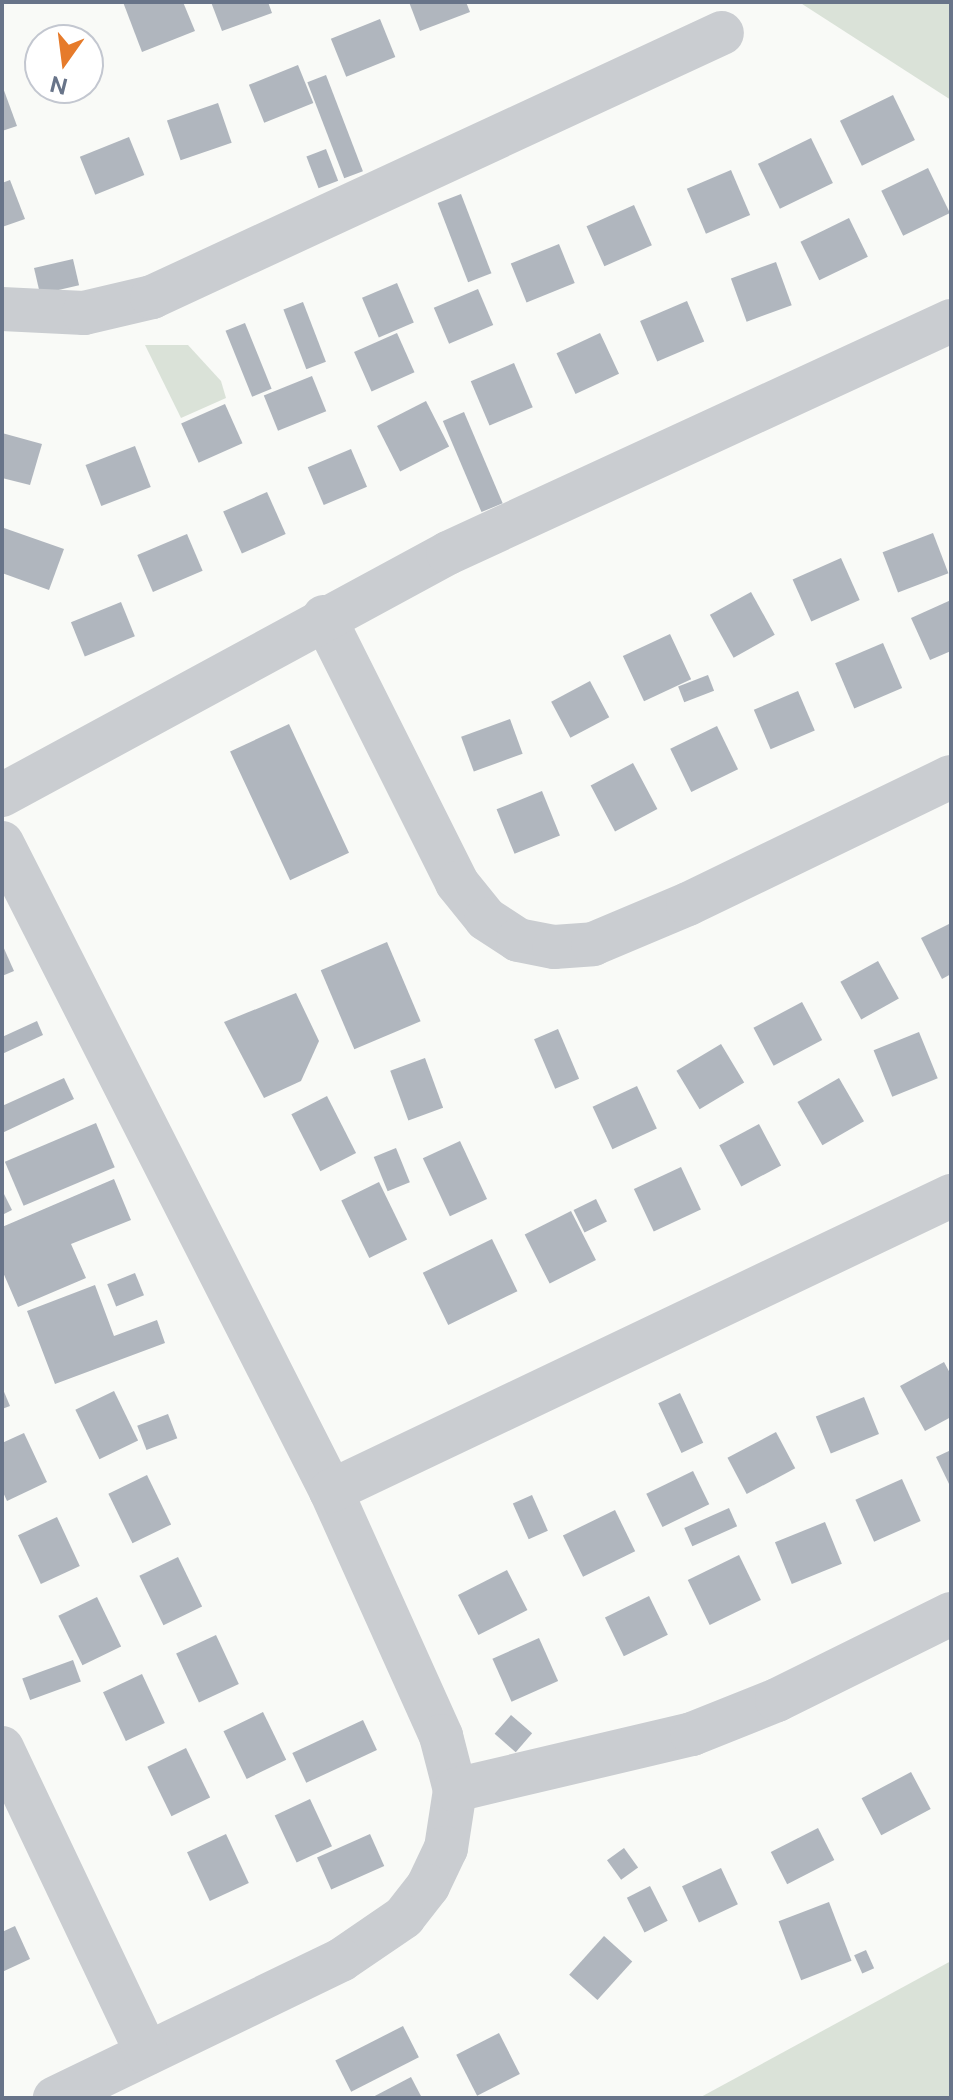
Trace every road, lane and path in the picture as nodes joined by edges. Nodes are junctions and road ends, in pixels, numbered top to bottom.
1 (722, 33) dead end
2 (2, 309) edge
3 (951, 321) edge
4 (324, 617) junction
5 (951, 777) edge
6 (2, 795) edge
7 (2, 843) edge
8 (951, 1196) edge
9 (331, 1491) junction
10 (951, 1614) edge
11 (2, 1748) edge
12 (455, 1790) junction
13 (147, 2053) junction
14 (55, 2098) edge

1 - 2 street
3 - 4 street
4 - 5 street
4 - 6 street
7 - 9 street
8 - 9 street
9 - 12 street
10 - 12 street
11 - 13 street
12 - 13 street
13 - 14 street

